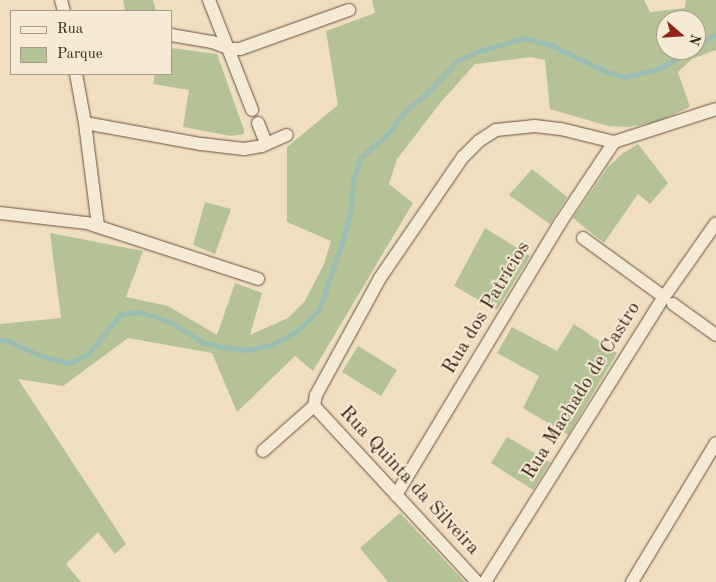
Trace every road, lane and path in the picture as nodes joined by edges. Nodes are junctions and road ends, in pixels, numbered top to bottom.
1 (209, 0) edge
2 (349, 10) dead end
3 (172, 35) edge
4 (226, 47) junction
5 (76, 75) edge
6 (716, 109) edge
7 (252, 110) dead end
8 (85, 123) junction
9 (258, 123) dead end
10 (287, 135) dead end
11 (266, 142) junction
12 (614, 142) junction
13 (0, 213) edge
14 (716, 223) edge
15 (98, 226) junction
16 (583, 238) dead end
17 (258, 279) dead end
18 (668, 300) junction
19 (716, 335) edge
20 (314, 406) junction
21 (716, 443) edge
22 (263, 451) dead end
23 (396, 496) junction
24 (477, 582) edge
25 (485, 582) edge
26 (632, 582) edge

1 - 4 street
2 - 4 street
3 - 4 street
4 - 7 street
5 - 8 street
6 - 12 street
8 - 11 street
8 - 15 street
9 - 11 street
10 - 11 street
12 - 20 street, Rua Quinta da Silveira
12 - 23 street, Rua dos Patrícios
13 - 15 street
14 - 18 street, Rua Machado de Castro
15 - 17 street
16 - 18 street
18 - 19 street
18 - 25 street, Rua Machado de Castro
20 - 22 street, Rua Quinta da Silveira
20 - 23 street, Rua Quinta da Silveira
21 - 26 street
23 - 24 street, Rua Quinta da Silveira

